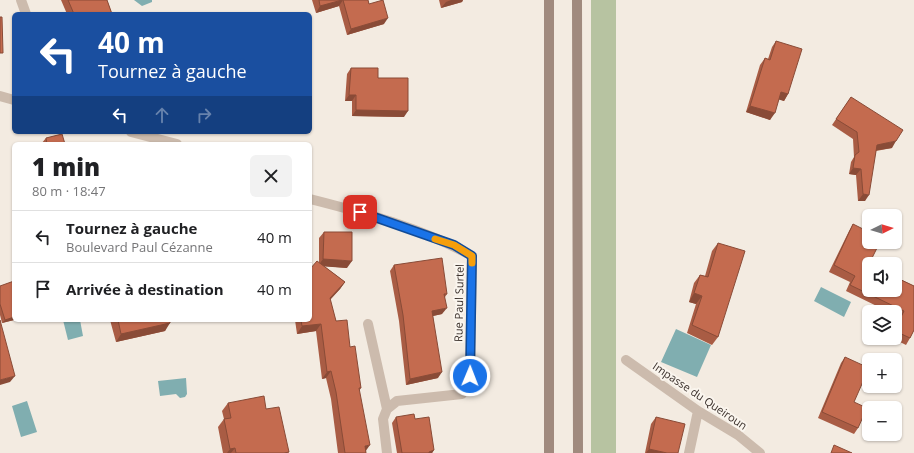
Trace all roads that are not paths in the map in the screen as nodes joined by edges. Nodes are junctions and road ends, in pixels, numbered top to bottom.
1 (21, 0) edge
2 (549, 0) edge
3 (577, 0) edge
4 (25, 12) edge
5 (0, 96) edge
6 (12, 99) edge
7 (139, 134) edge
8 (169, 142) edge
9 (312, 199) edge
10 (368, 324) dead end
11 (626, 360) dead end
12 (387, 409) junction
13 (698, 411) junction
14 (387, 453) edge
15 (549, 453) edge
16 (578, 453) edge
17 (689, 453) edge
18 (760, 453) edge

1 - 4 street
2 - 15 main road
3 - 16 main road
5 - 6 street
7 - 8 street
9 - 12 street, Rue Paul Surtel
10 - 12 street
11 - 13 street, Impasse du Queiroun
12 - 14 street
13 - 17 street
13 - 18 street, Impasse du Queiroun

